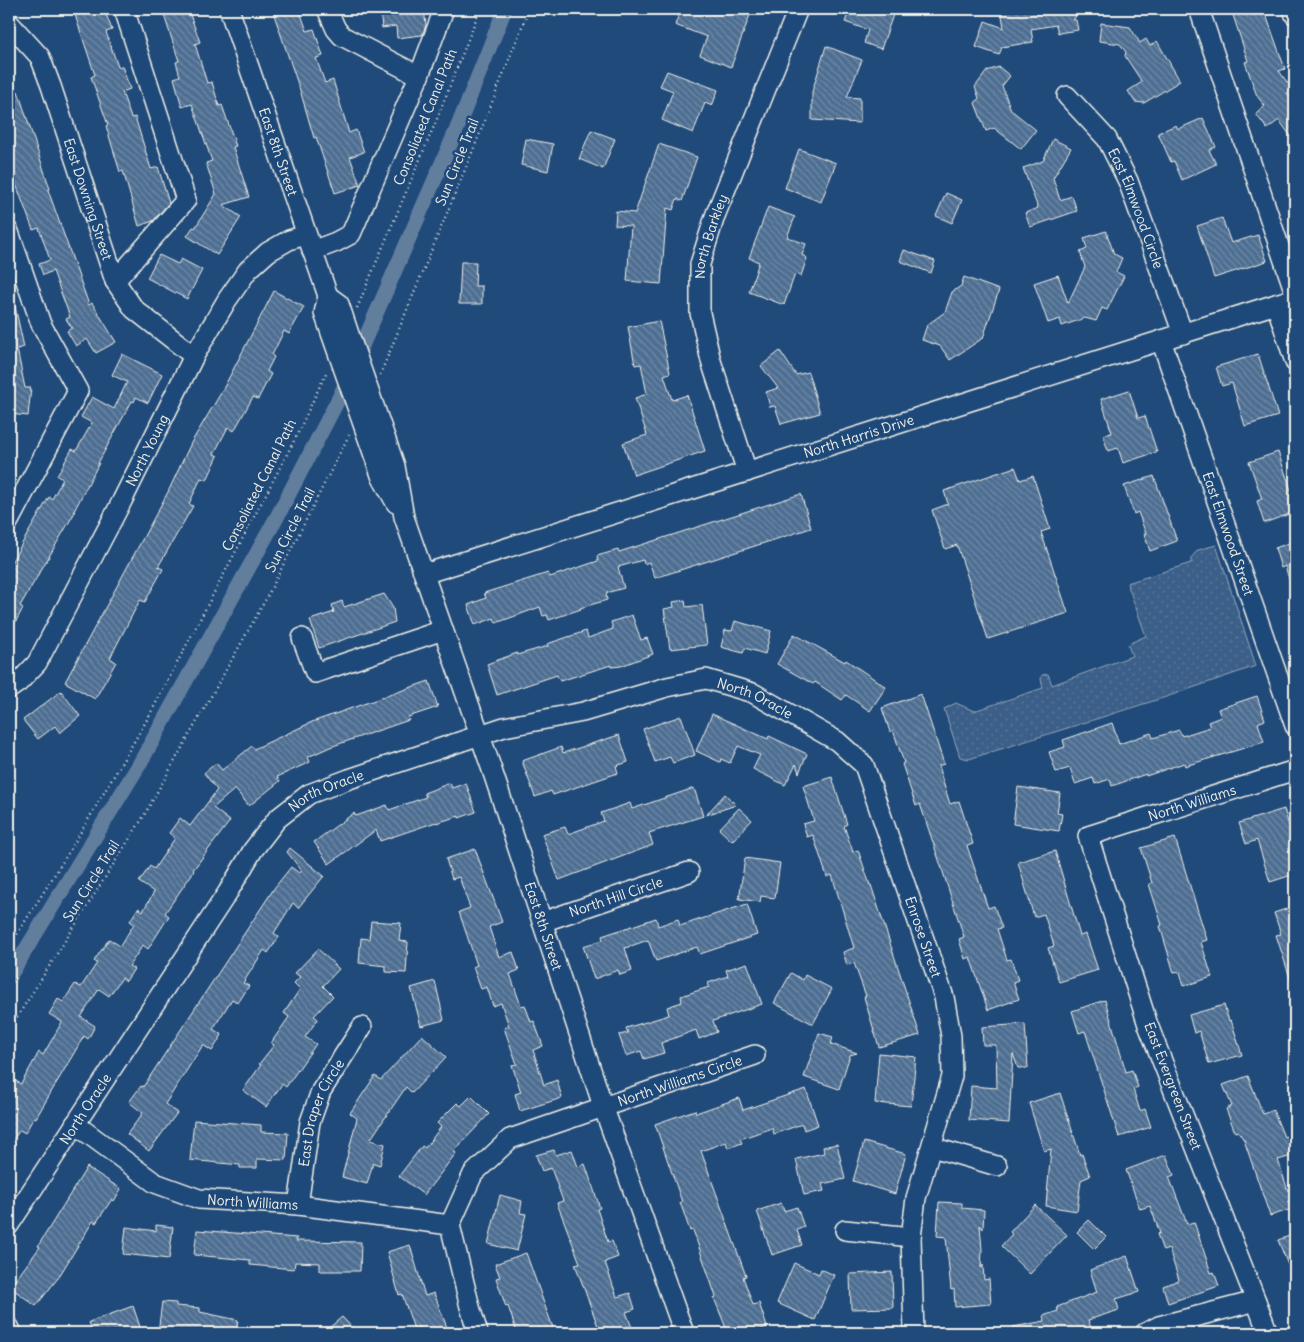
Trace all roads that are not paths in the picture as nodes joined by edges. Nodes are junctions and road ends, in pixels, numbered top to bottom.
1 (15, 9) edge
2 (124, 9) edge
3 (229, 9) edge
4 (327, 9) edge
5 (444, 9) edge
6 (798, 9) edge
7 (1199, 9) edge
8 (1293, 9) edge
9 (1295, 15) edge
10 (9, 21) edge
11 (419, 76) junction
12 (1067, 96) dead end
13 (9, 232) edge
14 (309, 243) junction
15 (115, 281) junction
16 (1295, 293) edge
17 (1295, 298) edge
18 (1276, 304) junction
19 (1183, 334) junction
20 (1160, 340) junction
21 (345, 347) junction
22 (194, 356) junction
23 (1295, 362) edge
24 (363, 400) junction
25 (748, 472) junction
26 (9, 521) edge
27 (424, 574) junction
28 (443, 630) junction
29 (302, 638) dead end
30 (9, 688) edge
31 (1295, 726) edge
32 (480, 736) junction
33 (837, 742) joint
34 (1295, 770) edge
35 (1088, 836) joint
36 (688, 872) dead end
37 (542, 922) junction
38 (362, 1028) dead end
39 (755, 1055) dead end
40 (603, 1106) junction
41 (75, 1124) junction
42 (932, 1147) junction
43 (997, 1166) dead end
44 (298, 1206) junction
45 (9, 1225) edge
46 (450, 1225) junction
47 (845, 1230) dead end
48 (911, 1237) junction
49 (1256, 1300) junction
50 (9, 1327) edge
51 (12, 1333) edge
52 (478, 1333) edge
53 (684, 1333) edge
54 (914, 1333) edge
55 (1145, 1333) edge
56 (1268, 1333) edge

1 - 10 street
2 - 15 street
3 - 14 street, East 8th Street
4 - 11 street
5 - 11 street, North Young
6 - 25 street, North Barkley
7 - 16 street
8 - 9 street
10 - 15 street, East Downing Street
11 - 14 street, North Young
12 - 19 street, East Elmwood Circle
13 - 26 street
14 - 21 street, East 8th Street
14 - 22 street, North Young
15 - 22 street, East Downing Street
17 - 18 street, North Harris Drive
18 - 19 street, North Harris Drive
18 - 23 street
19 - 20 street, North Harris Drive
20 - 25 street, North Harris Drive
20 - 31 street, East Elmwood Street
21 - 24 street, East 8th Street
21 - 24 street, East 8th Street
22 - 30 street, North Young
24 - 27 street, East 8th Street
25 - 27 street, North Harris Drive
27 - 28 street, East 8th Street
28 - 29 street
28 - 32 street, East 8th Street
32 - 33 street, North Oracle
32 - 37 street, East 8th Street
32 - 41 street, North Oracle
33 - 42 street, Enrose Street
34 - 35 street, North Williams
35 - 49 street, East Evergreen Street
36 - 37 street, North Hill Circle
37 - 40 street, East 8th Street
38 - 44 street, East Draper Circle
39 - 40 street, North Williams Circle
40 - 46 street
40 - 53 street, East 8th Street
41 - 44 street, North Williams
41 - 45 street, North Oracle
42 - 43 street
42 - 48 street, Enrose Street
44 - 46 street, North Williams
46 - 52 street
47 - 48 street
48 - 54 street, Enrose Street
49 - 55 street
49 - 56 street, East Evergreen Street
50 - 51 street

